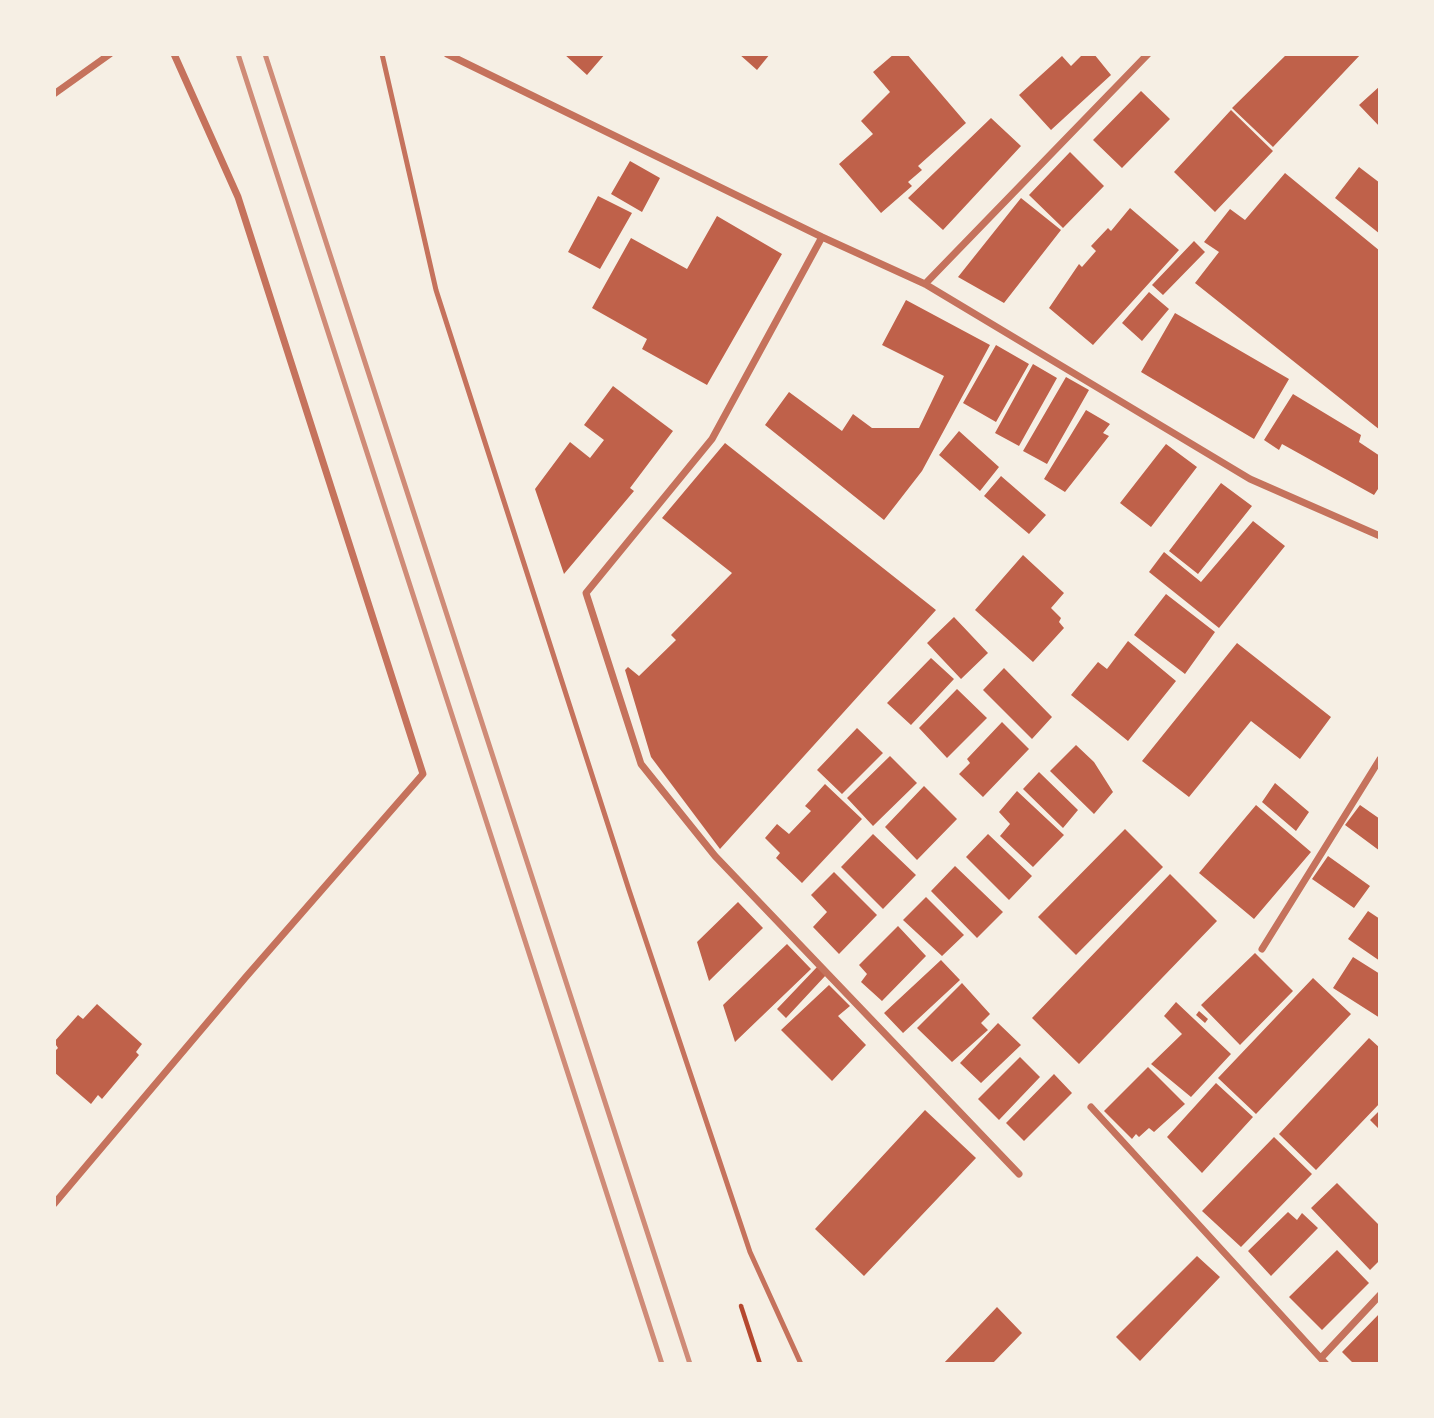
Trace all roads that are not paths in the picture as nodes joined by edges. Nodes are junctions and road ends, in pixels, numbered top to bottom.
1 (110, 54) edge
2 (174, 54) edge
3 (382, 54) edge
4 (447, 54) edge
5 (1148, 54) edge
6 (54, 94) edge
7 (822, 237) junction
8 (925, 284) junction
9 (1380, 536) edge
10 (1380, 759) edge
11 (1262, 949) dead end
12 (1091, 1107) dead end
13 (1019, 1174) dead end
14 (54, 1204) edge
15 (1380, 1295) edge
16 (1323, 1361) edge
17 (801, 1364) edge

1 - 6 street
2 - 14 street
3 - 17 lane
4 - 7 street
5 - 8 street
7 - 8 street
7 - 13 street
8 - 9 street
10 - 11 street
12 - 16 street
15 - 16 street

